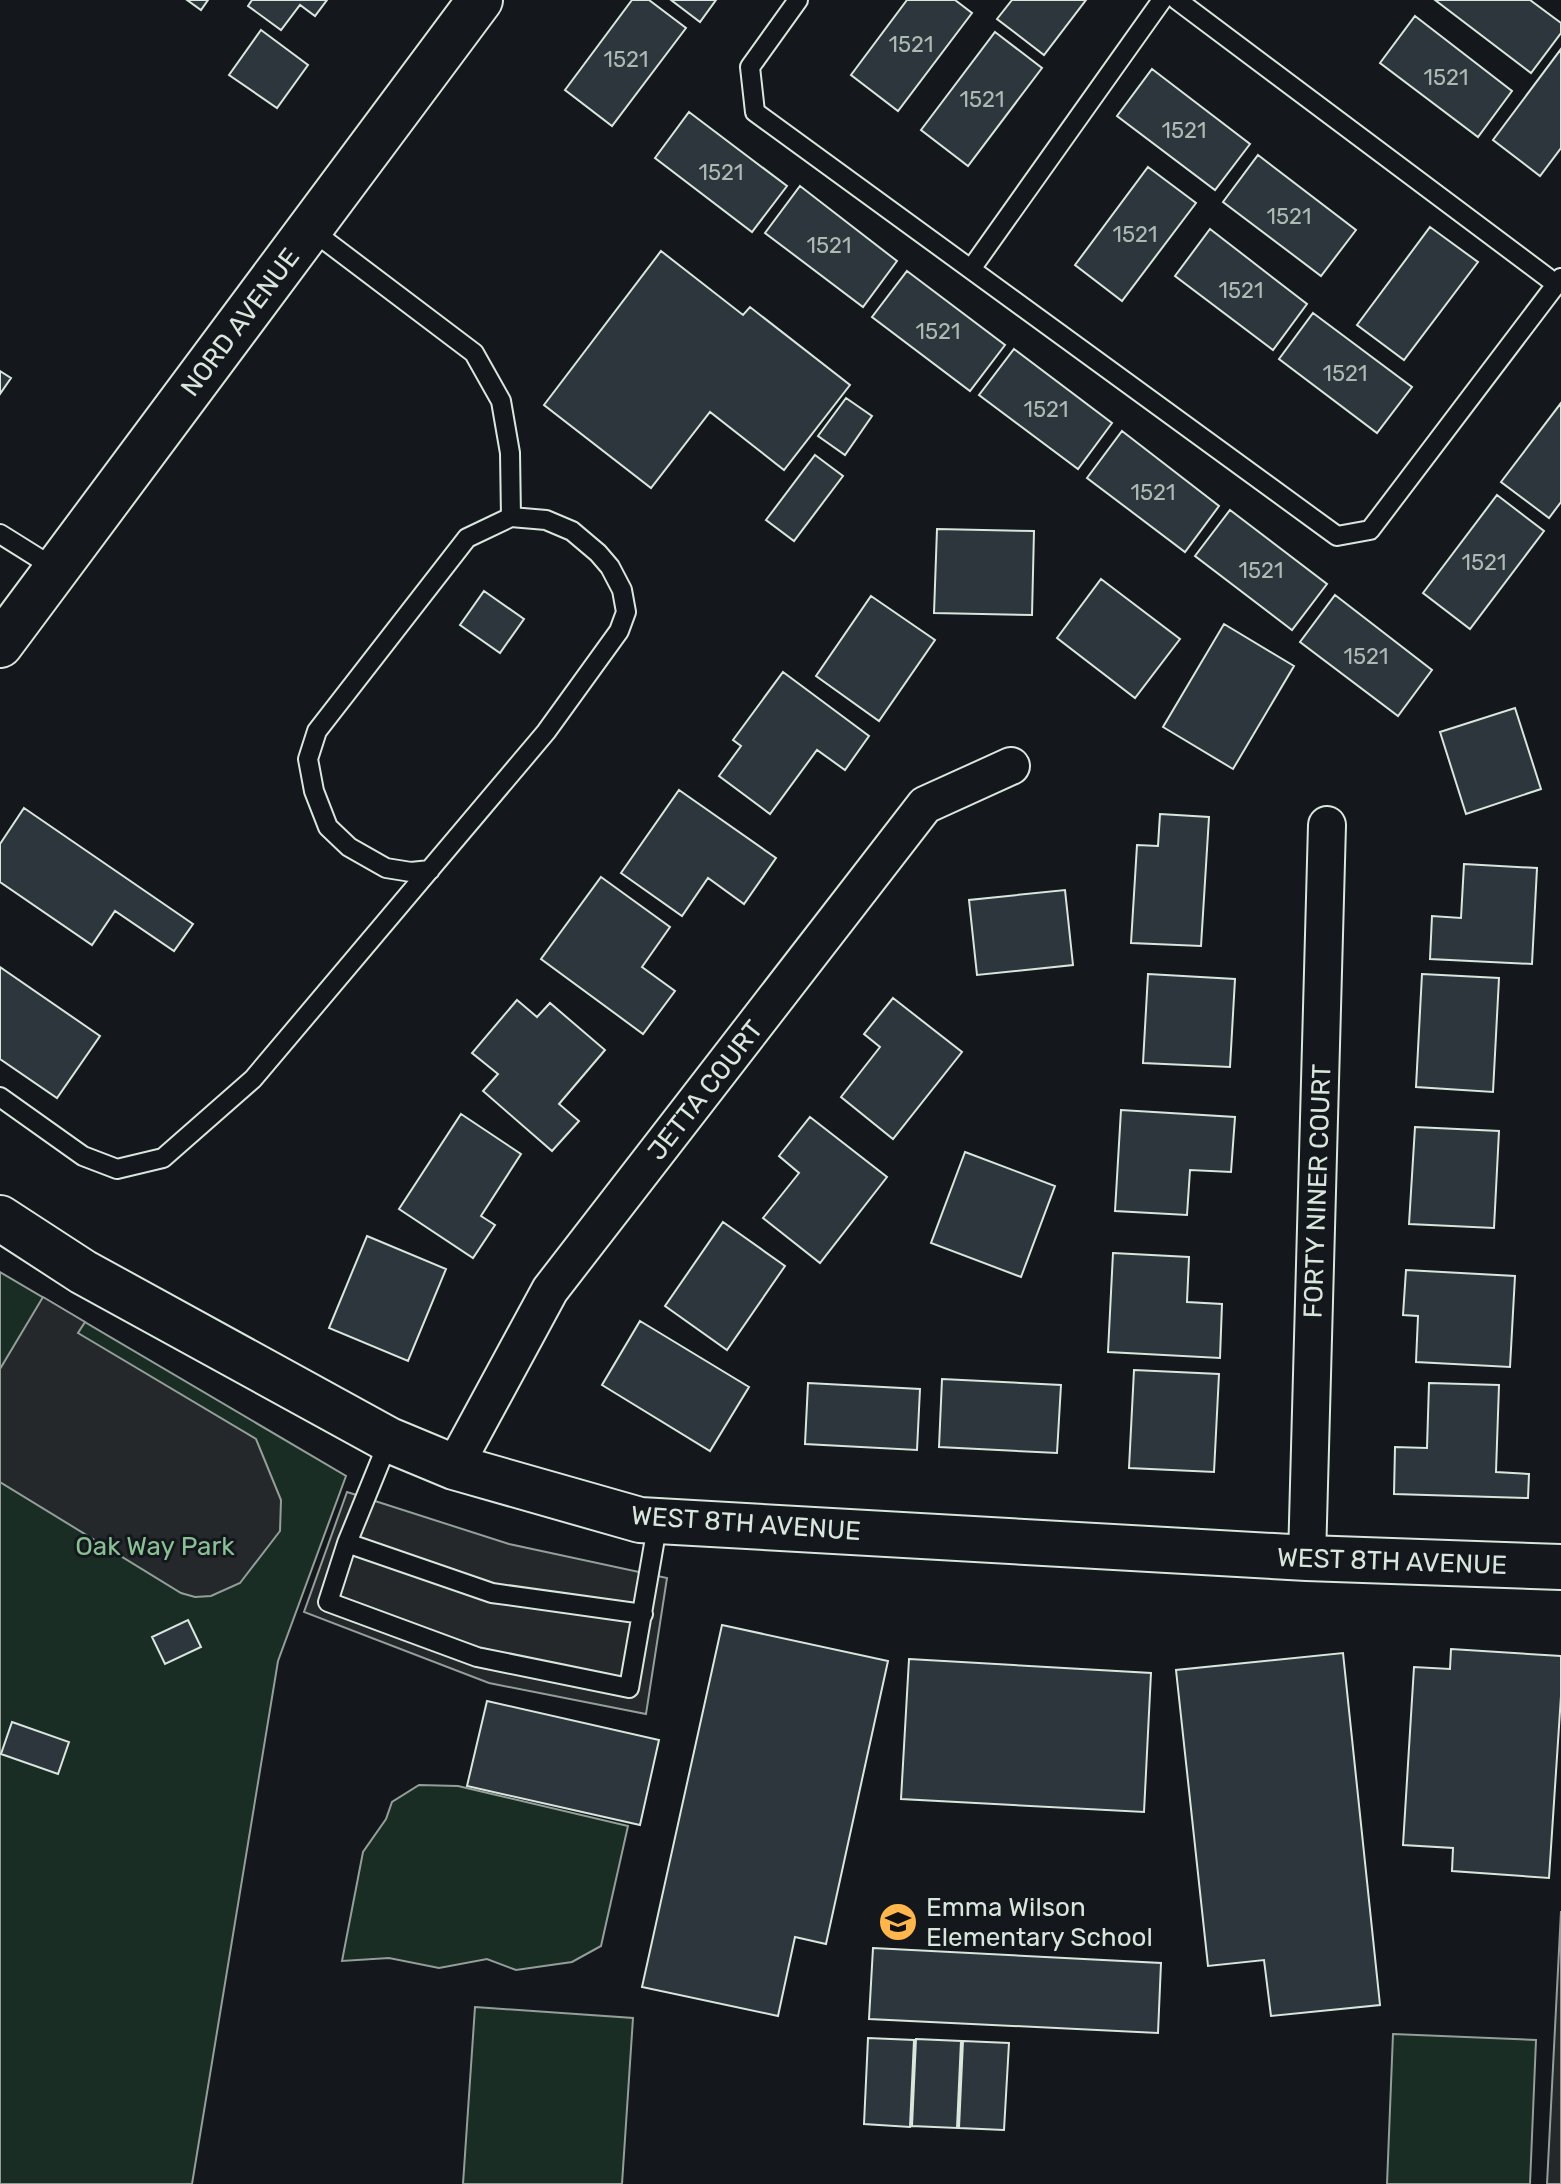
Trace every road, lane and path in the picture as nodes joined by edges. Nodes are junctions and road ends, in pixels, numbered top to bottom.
1 (480, 0) edge
2 (798, 0) edge
3 (1162, 0) edge
4 (1177, 0) edge
5 (309, 229) junction
6 (971, 269) junction
7 (1558, 281) edge
8 (511, 517) junction
9 (0, 534) edge
10 (56, 569) junction
11 (0, 645) edge
12 (1011, 766) dead end
13 (1327, 825) dead end
14 (430, 870) junction
15 (0, 1097) edge
16 (0, 1218) edge
17 (389, 1440) junction
18 (454, 1467) junction
19 (658, 1521) junction
20 (347, 1543) junction
21 (1307, 1558) junction
22 (1561, 1567) edge
23 (643, 1614) junction

1 - 5 street, NORD AVENUE
2 - 6 lane
3 - 6 lane
4 - 7 lane
5 - 8 lane
5 - 10 street, NORD AVENUE
6 - 7 lane
8 - 14 lane
8 - 14 lane
9 - 10 lane
10 - 11 street, NORD AVENUE
12 - 18 street, JETTA COURT
13 - 21 street, FORTY NINER COURT
14 - 15 lane
16 - 17 street, WEST 8TH AVENUE
17 - 18 street, WEST 8TH AVENUE
17 - 20 lane
18 - 19 street, WEST 8TH AVENUE
19 - 21 street, WEST 8TH AVENUE
19 - 23 lane
20 - 23 lane
20 - 23 lane
21 - 22 street, WEST 8TH AVENUE

